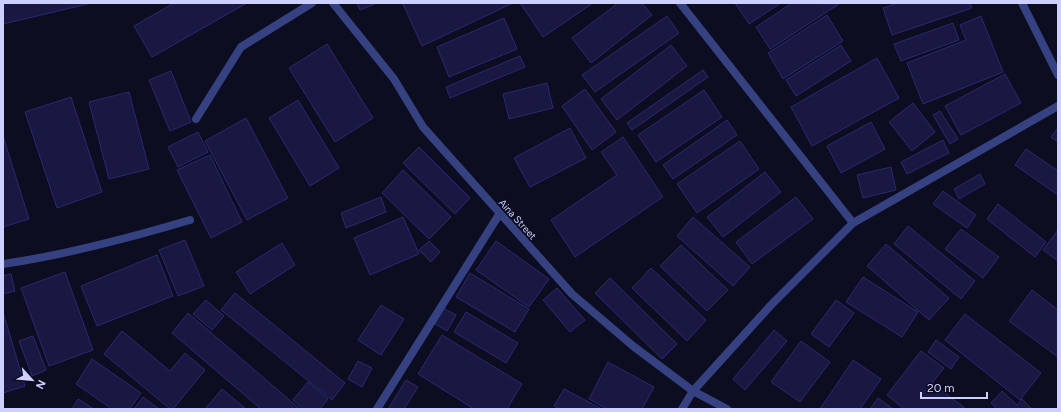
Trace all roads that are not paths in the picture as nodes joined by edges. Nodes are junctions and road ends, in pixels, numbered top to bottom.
1 (312, 3) edge
2 (332, 3) edge
3 (680, 3) edge
4 (1022, 3) edge
5 (1055, 62) edge
6 (1058, 75) edge
7 (1058, 106) edge
8 (196, 119) dead end
9 (500, 213) junction
10 (190, 220) dead end
11 (853, 223) junction
12 (3, 264) edge
13 (693, 391) junction
14 (377, 409) edge
15 (682, 409) edge
16 (727, 409) edge

1 - 8 street
2 - 9 street, Aina Street
3 - 11 street
4 - 5 street
5 - 6 street
7 - 11 street
9 - 13 street, Aina Street
9 - 14 street
10 - 12 street
11 - 13 street
13 - 15 street
13 - 16 street, Aina Street

